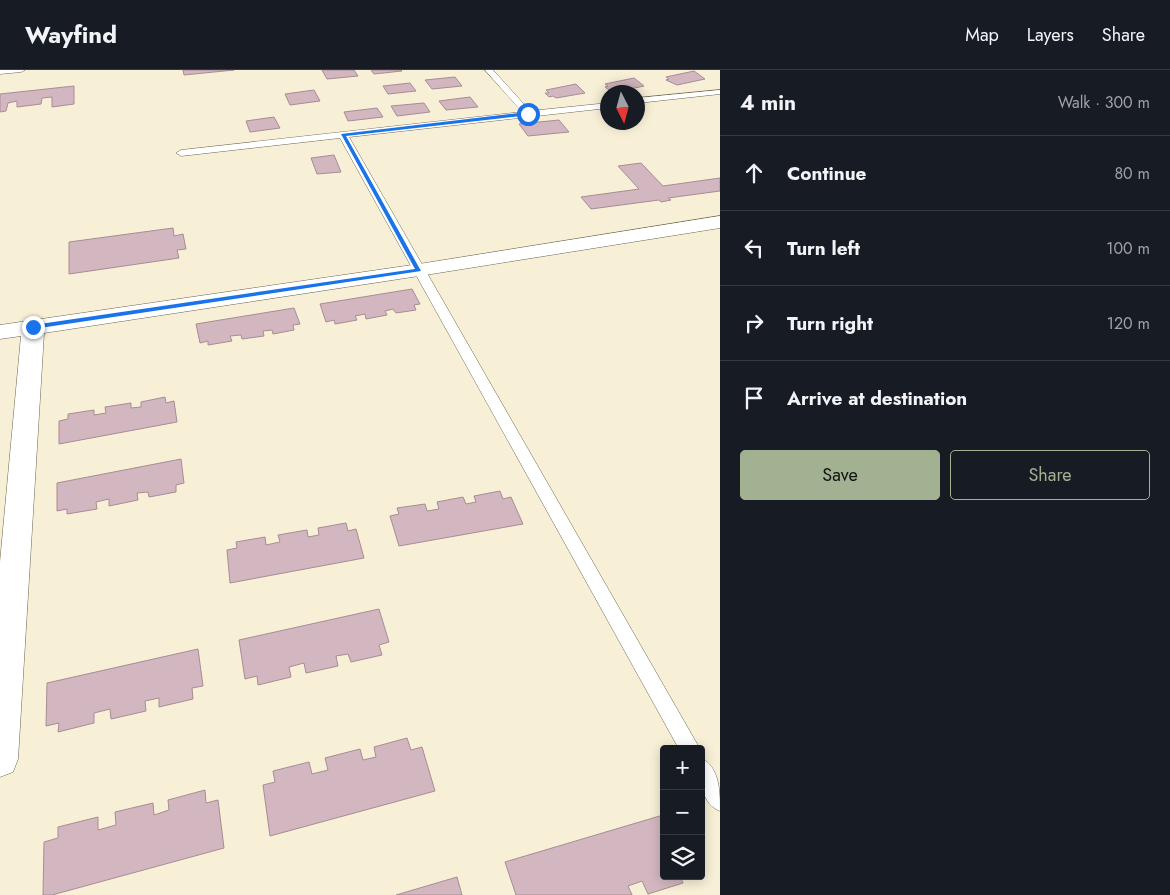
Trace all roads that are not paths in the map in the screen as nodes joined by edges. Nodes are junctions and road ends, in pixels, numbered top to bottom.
1 (21, 70) edge
2 (489, 70) edge
3 (0, 72) edge
4 (720, 92) edge
5 (645, 100) edge
6 (600, 106) edge
7 (528, 114) junction
8 (342, 135) junction
9 (181, 153) dead end
10 (720, 222) edge
11 (419, 270) junction
12 (33, 327) junction
13 (0, 332) edge
14 (688, 745) edge
15 (0, 759) edge
16 (705, 775) edge
17 (720, 801) edge

1 - 3 lane
2 - 7 lane
4 - 5 lane
6 - 7 lane
7 - 8 lane
8 - 9 lane
8 - 11 lane
10 - 11 street
11 - 12 street
11 - 14 lane
12 - 13 street
12 - 15 street
16 - 17 lane

